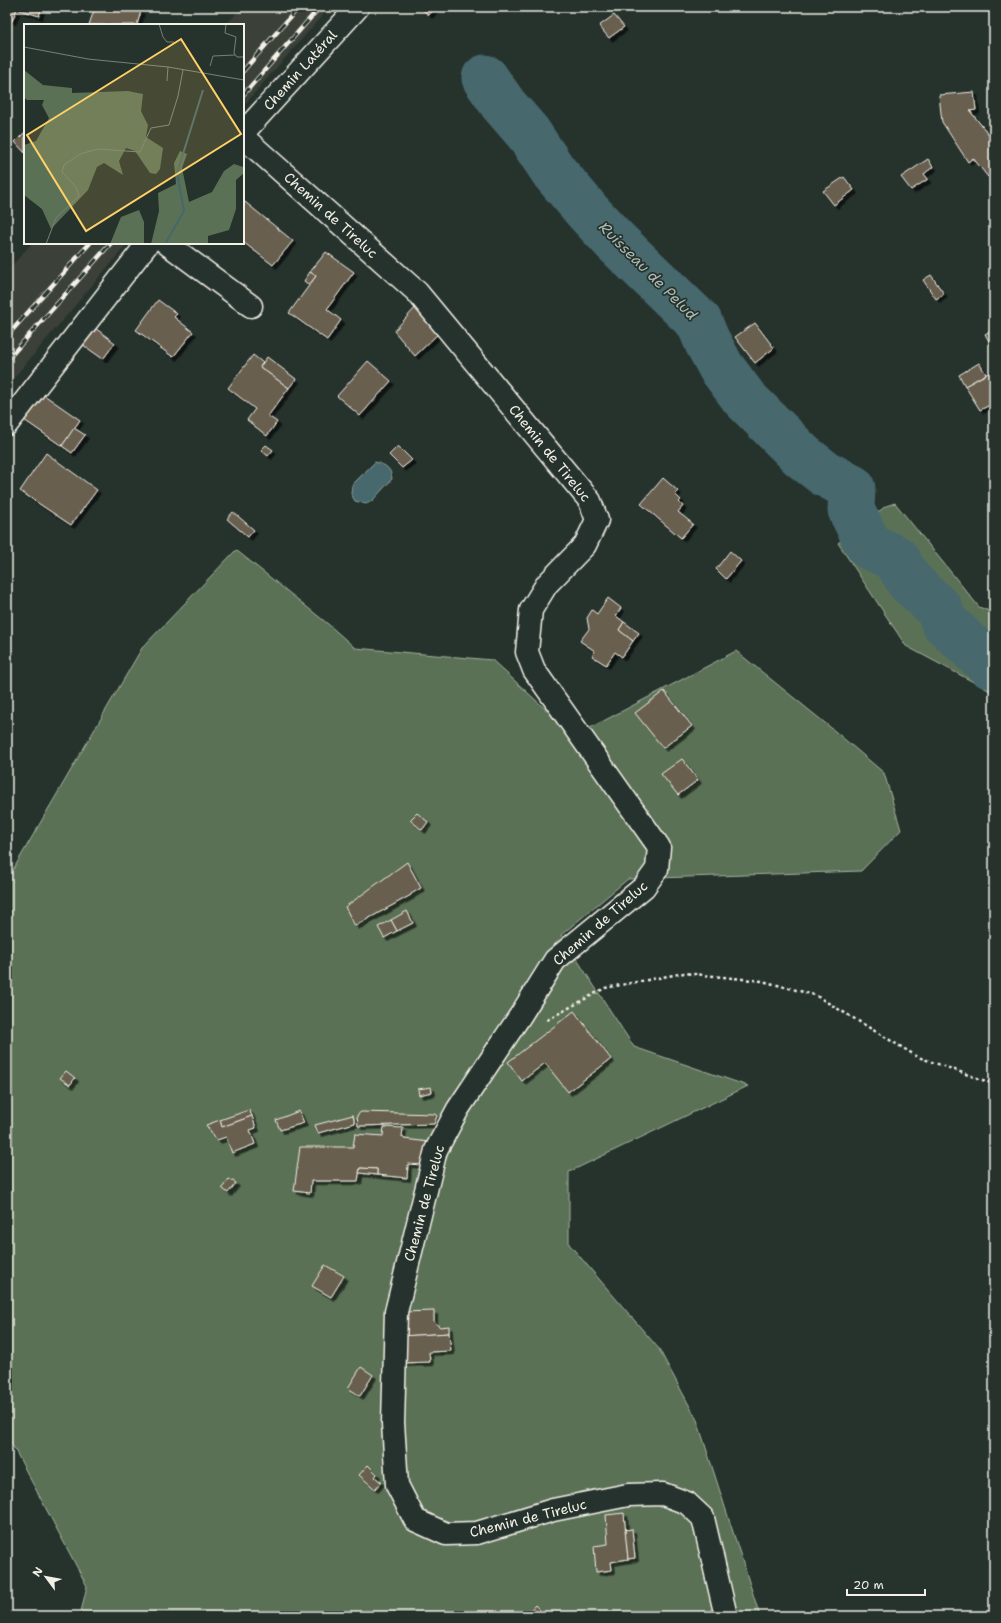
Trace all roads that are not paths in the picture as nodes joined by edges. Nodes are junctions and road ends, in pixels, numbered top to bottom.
1 (358, 7) edge
2 (244, 132) edge
3 (244, 138) edge
4 (147, 244) edge
5 (167, 244) edge
6 (251, 306) dead end
7 (7, 424) edge
8 (726, 1616) edge

1 - 2 street, Chemin Latéral
3 - 8 street, Chemin de Tireluc
4 - 7 street
5 - 6 street

